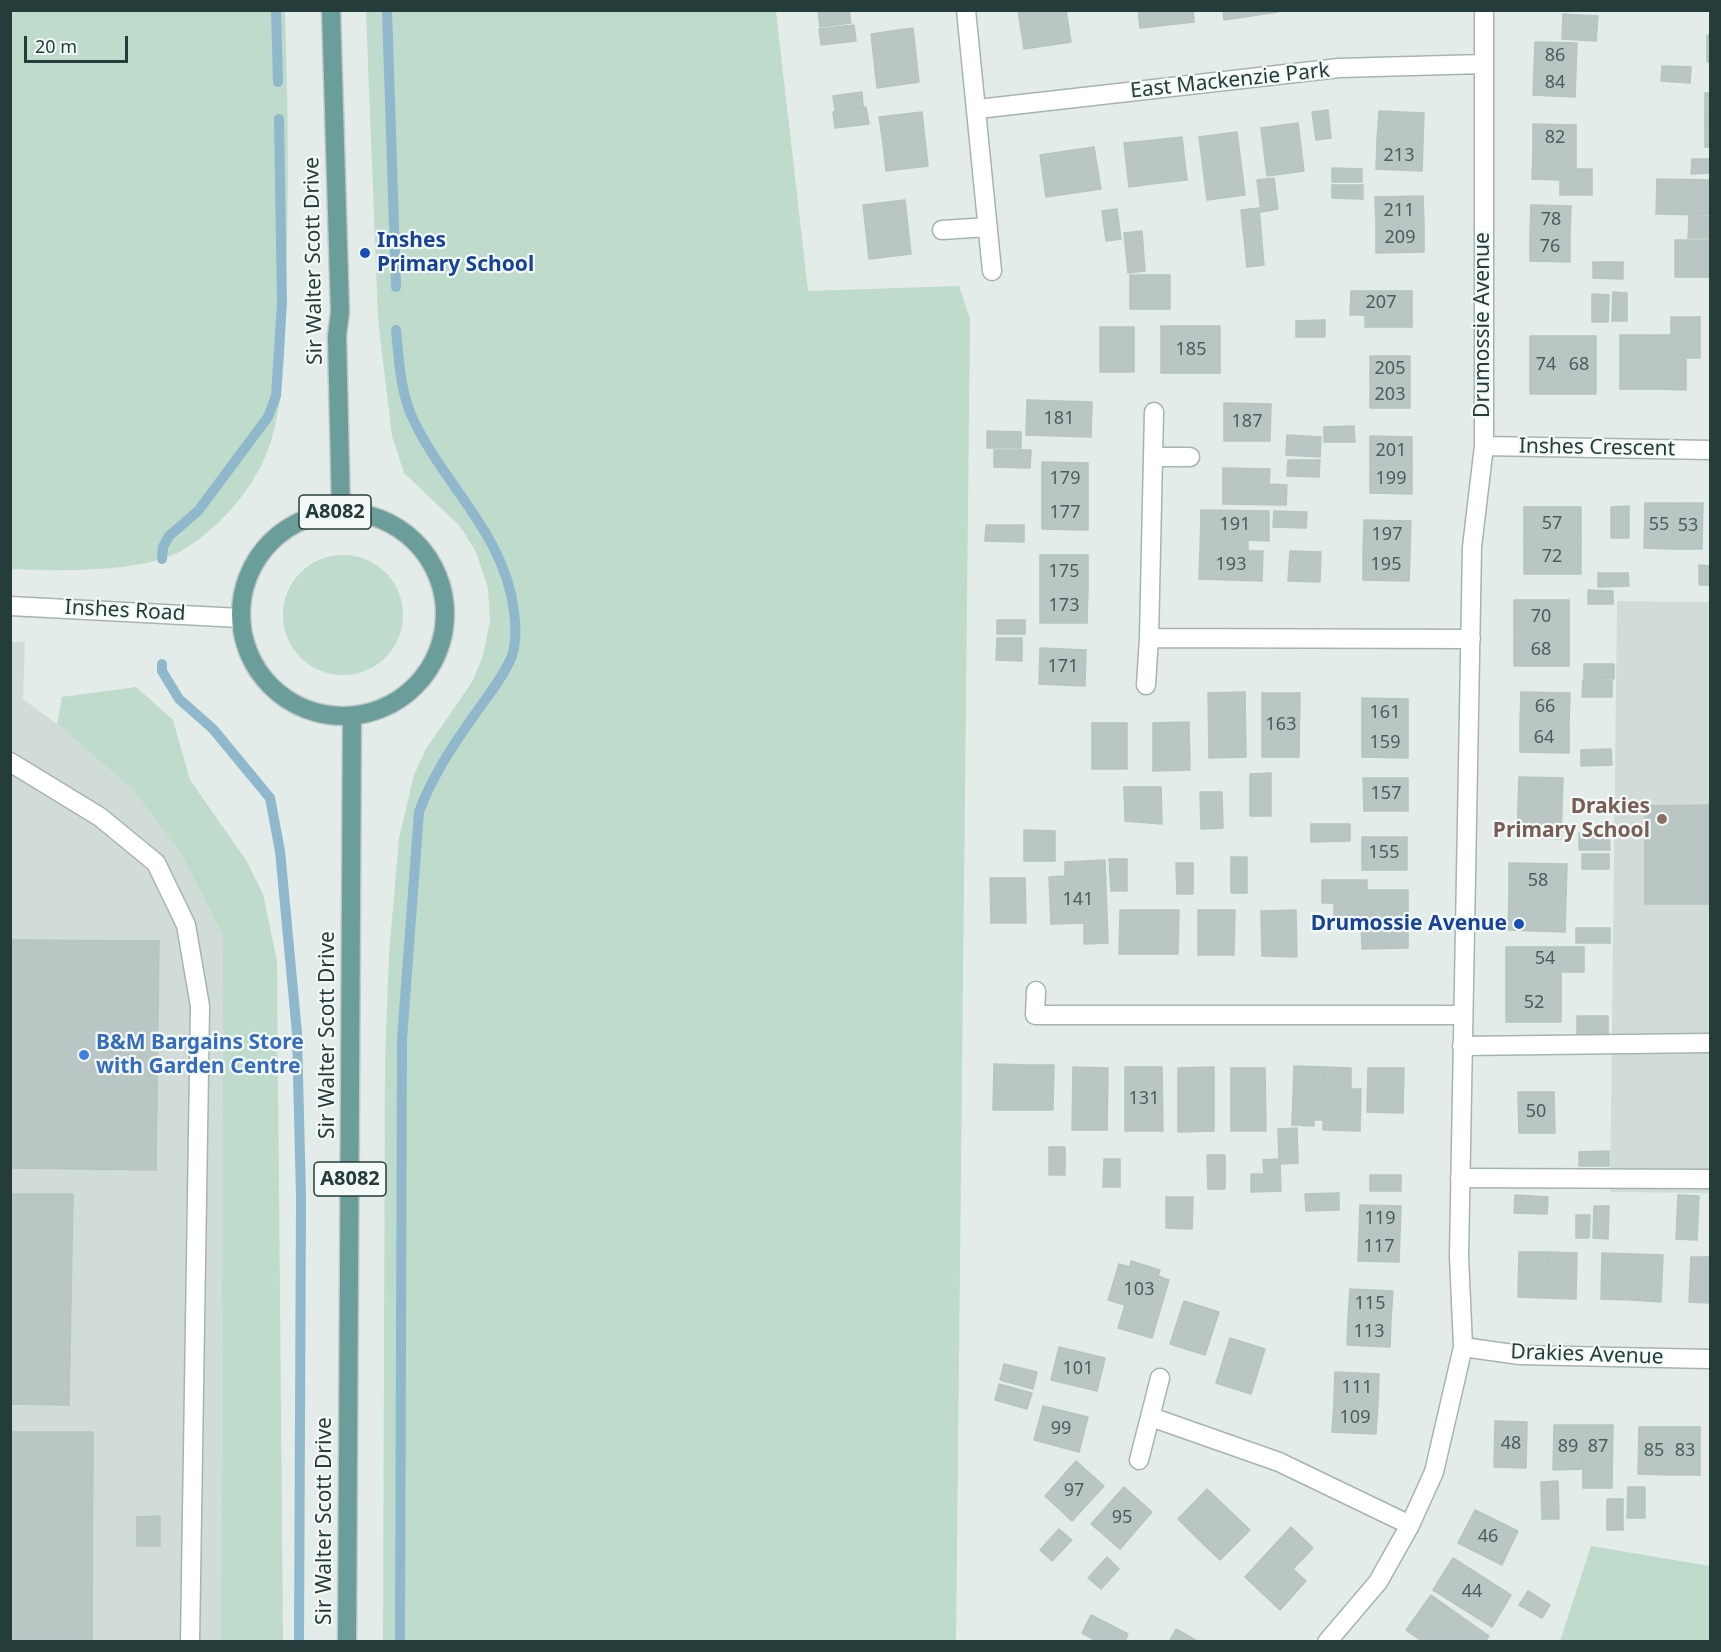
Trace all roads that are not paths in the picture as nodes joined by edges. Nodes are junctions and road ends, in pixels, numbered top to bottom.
1 (331, 10) edge
2 (966, 10) edge
3 (1484, 10) edge
4 (1483, 64) junction
5 (978, 109) junction
6 (988, 227) junction
7 (942, 230) dead end
8 (992, 271) dead end
9 (1154, 412) dead end
10 (1484, 446) junction
11 (1710, 450) edge
12 (1190, 457) dead end
13 (1153, 458) junction
14 (341, 511) junction
15 (10, 606) edge
16 (240, 618) junction
17 (1149, 638) junction
18 (1471, 639) junction
19 (1146, 685) dead end
20 (352, 717) junction
21 (10, 762) edge
22 (1036, 991) dead end
23 (1462, 1015) junction
24 (1710, 1043) edge
25 (1462, 1046) junction
26 (1460, 1178) junction
27 (1710, 1179) edge
28 (1463, 1347) junction
29 (1710, 1359) edge
30 (1160, 1378) dead end
31 (1151, 1418) junction
32 (1139, 1460) dead end
33 (1410, 1525) junction
34 (190, 1641) edge
35 (347, 1641) edge
36 (1327, 1641) edge

1 - 14 main road, Sir Walter Scott Drive / A8082
2 - 5 street
3 - 4 street, Drumossie Avenue
4 - 5 street, East Mackenzie Park
4 - 10 street, Drumossie Avenue
5 - 6 street
6 - 7 street
6 - 8 street
9 - 13 street
10 - 11 street, Inshes Crescent
10 - 18 street, Drumossie Avenue
12 - 13 street
13 - 17 street
14 - 16 main road, A8082
14 - 20 main road, A8082
15 - 16 street, Inshes Road
16 - 20 main road, A8082
17 - 18 street
17 - 19 street
18 - 23 street, Drumossie Avenue
20 - 35 main road, Sir Walter Scott Drive / A8082
21 - 34 street
22 - 23 street
23 - 25 street, Drumossie Avenue
24 - 25 street
25 - 26 street, Drumossie Avenue
26 - 27 street
26 - 28 street, Drumossie Avenue
28 - 29 street, Drakies Avenue
28 - 33 street, Drumossie Avenue
30 - 31 street
31 - 32 street
31 - 33 street
33 - 36 street, Drumossie Avenue

